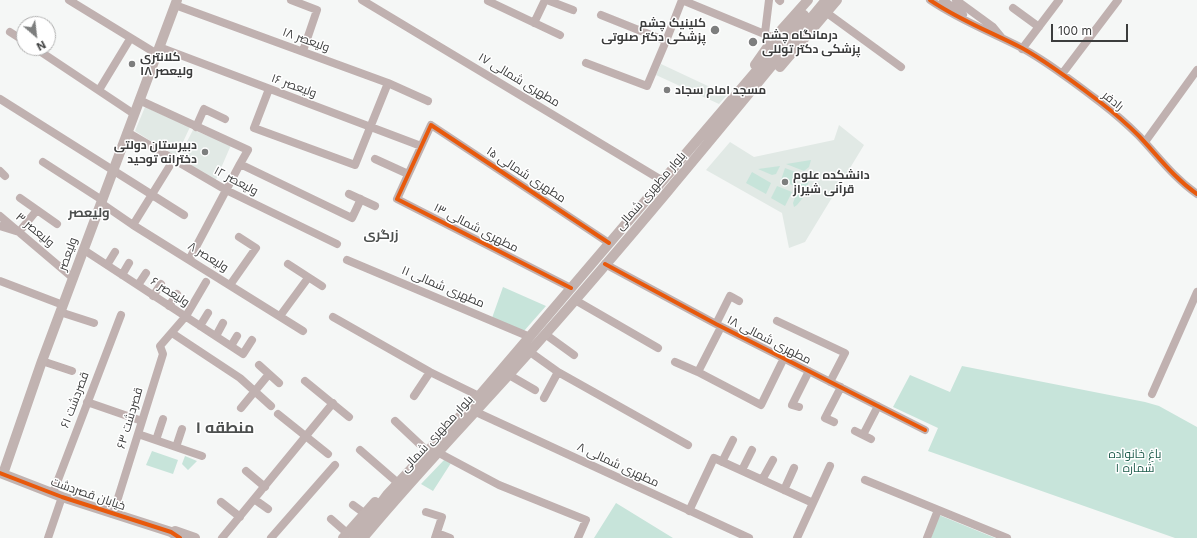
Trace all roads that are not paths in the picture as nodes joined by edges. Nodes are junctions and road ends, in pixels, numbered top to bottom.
1 (69, 0) edge
2 (291, 0) edge
3 (362, 0) edge
4 (546, 0) edge
5 (682, 0) edge
6 (808, 0) edge
7 (818, 0) edge
8 (826, 0) edge
9 (837, 0) edge
10 (930, 0) edge
11 (942, 0) edge
12 (956, 0) edge
13 (1059, 0) edge
14 (1118, 0) edge
15 (488, 1) dead end
16 (176, 2) edge
17 (768, 4) edge
18 (1013, 8) dead end
19 (573, 10) dead end
20 (827, 12) junction
21 (601, 15) dead end
22 (534, 23) junction
23 (1039, 27) junction
24 (10, 32) dead end
25 (560, 34) dead end
26 (16, 36) edge
27 (769, 36) junction
28 (130, 39) junction
29 (1004, 40) junction
30 (666, 41) junction
31 (1022, 49) junction
32 (158, 51) junction
33 (303, 51) junction
34 (47, 56) edge
35 (586, 63) dead end
36 (901, 67) dead end
37 (1197, 70) edge
38 (1062, 74) junction
39 (388, 83) junction
40 (748, 88) junction
41 (269, 89) junction
42 (99, 90) junction
43 (0, 99) edge
44 (140, 100) junction
45 (428, 101) dead end
46 (134, 114) junction
47 (224, 119) dead end
48 (196, 126) junction
49 (370, 126) junction
50 (127, 132) junction
51 (1145, 142) junction
52 (421, 146) junction
53 (375, 159) dead end
54 (44, 162) dead end
55 (240, 164) junction
56 (169, 167) dead end
57 (114, 169) junction
58 (408, 174) junction
59 (663, 182) junction
60 (226, 190) junction
61 (151, 194) junction
62 (350, 194) dead end
63 (1197, 194) edge
64 (20, 198) dead end
65 (361, 200) junction
66 (102, 201) junction
67 (375, 206) dead end
68 (37, 210) junction
69 (184, 215) dead end
70 (0, 216) edge
71 (57, 224) dead end
72 (133, 225) junction
73 (0, 226) edge
74 (19, 232) junction
75 (239, 237) dead end
76 (609, 243) junction
77 (337, 244) dead end
78 (84, 250) junction
79 (115, 252) dead end
80 (189, 260) junction
81 (347, 260) dead end
82 (130, 263) dead end
83 (288, 264) dead end
84 (605, 264) junction
85 (107, 265) junction
86 (146, 273) dead end
87 (122, 275) junction
88 (73, 278) junction
89 (308, 278) junction
90 (0, 281) edge
91 (206, 282) dead end
92 (161, 284) dead end
93 (138, 285) junction
94 (230, 285) junction
95 (322, 286) dead end
96 (571, 288) junction
97 (1197, 292) edge
98 (177, 294) dead end
99 (153, 296) junction
100 (574, 300) junction
101 (739, 300) dead end
102 (170, 306) junction
103 (62, 309) junction
104 (208, 313) dead end
105 (121, 316) dead end
106 (186, 316) junction
107 (280, 316) junction
108 (333, 317) dead end
109 (777, 321) dead end
110 (94, 323) dead end
111 (223, 323) dead end
112 (718, 325) junction
113 (200, 326) junction
114 (303, 331) dead end
115 (172, 333) junction
116 (545, 334) junction
117 (216, 336) junction
118 (237, 336) dead end
119 (530, 337) junction
120 (252, 340) dead end
121 (231, 346) junction
122 (658, 348) dead end
123 (530, 352) junction
124 (574, 355) dead end
125 (784, 358) junction
126 (42, 361) junction
127 (675, 362) dead end
128 (259, 365) dead end
129 (72, 371) dead end
130 (809, 371) junction
131 (430, 372) junction
132 (558, 372) junction
133 (698, 372) junction
134 (269, 374) junction
135 (509, 375) junction
136 (305, 381) dead end
137 (830, 382) junction
138 (280, 383) dead end
139 (841, 387) junction
140 (535, 390) dead end
141 (255, 391) junction
142 (1152, 394) dead end
143 (414, 396) dead end
144 (479, 396) junction
145 (544, 398) dead end
146 (87, 402) junction
147 (333, 403) junction
148 (271, 406) dead end
149 (878, 406) junction
150 (241, 408) dead end
151 (799, 408) dead end
152 (476, 412) junction
153 (278, 414) dead end
154 (349, 417) dead end
155 (163, 419) dead end
156 (142, 421) junction
157 (395, 421) dead end
158 (834, 422) dead end
159 (182, 429) dead end
160 (926, 430) dead end
161 (138, 434) junction
162 (306, 436) junction
163 (871, 439) dead end
164 (156, 440) junction
165 (733, 440) dead end
166 (688, 445) dead end
167 (176, 447) junction
168 (360, 450) dead end
169 (752, 450) dead end
170 (427, 451) junction
171 (438, 453) junction
172 (328, 454) dead end
173 (202, 456) dead end
174 (773, 460) dead end
175 (722, 462) junction
176 (335, 465) dead end
177 (830, 466) dead end
178 (794, 468) dead end
179 (246, 470) dead end
180 (742, 470) junction
181 (2, 473) edge
182 (762, 480) junction
183 (865, 480) dead end
184 (398, 483) junction
185 (265, 487) junction
186 (784, 490) junction
187 (58, 495) junction
188 (392, 496) junction
189 (254, 499) junction
190 (221, 502) dead end
191 (813, 503) junction
192 (353, 505) dead end
193 (268, 509) dead end
194 (938, 510) junction
195 (689, 511) junction
196 (426, 512) dead end
197 (364, 513) junction
198 (112, 514) junction
199 (240, 517) junction
200 (331, 519) dead end
201 (170, 535) edge
202 (348, 536) edge
203 (436, 536) edge
204 (48, 538) edge
205 (180, 538) edge
206 (195, 538) edge
207 (222, 538) edge
208 (271, 538) edge
209 (363, 538) edge
210 (369, 538) edge
211 (450, 538) edge
212 (578, 538) edge
213 (749, 538) edge
214 (797, 538) edge
215 (927, 538) edge
216 (1007, 538) edge

1 - 28 street, ۱۶ ولیعصر
2 - 33 street
3 - 59 street, ۱۷ مطهری شمالی
4 - 19 street
4 - 22 street
5 - 27 street
5 - 30 street
6 - 27 main road
7 - 40 main road, بلوار مطهرى شمالى
8 - 40 main road, بلوار مطهرى شمالى
9 - 20 main road
10 - 29 street
11 - 29 street
12 - 29 street
13 - 23 street
14 - 38 street
15 - 22 street
16 - 32 main road, ولیعصر
16 - 33 street, ۱۸ ولیعصر
17 - 27 street
18 - 23 street
20 - 36 street
20 - 40 main road
21 - 30 street
22 - 25 street
23 - 31 street
24 - 26 street
27 - 40 main road
28 - 32 street, ۱۶ ولیعصر
28 - 42 street
29 - 31 street, رادفر
30 - 35 street
31 - 38 street, رادفر
32 - 41 street, ۱۶ ولیعصر
32 - 44 main road, ولیعصر
33 - 39 street, ۱۸ ولیعصر
34 - 42 street
37 - 51 street
38 - 51 street, رادفر
39 - 45 street, ۱۸ ولیعصر
39 - 49 street
40 - 59 main road, بلوار مطهرى شمالى
40 - 84 main road, بلوار مطهرى شمالى
41 - 49 street, ۱۶ ولیعصر
41 - 49 street
42 - 46 street
43 - 57 street
44 - 46 main road, ولیعصر
44 - 48 street
46 - 50 main road, ولیعصر
47 - 48 street
48 - 55 street
49 - 52 street, ۱۶ ولیعصر
50 - 57 main road, ولیعصر
50 - 60 street, ۱۲ ولیعصر
51 - 63 street, رادفر
52 - 58 street
52 - 76 street, ۱۵ مطهری شمالی
53 - 58 street
54 - 66 street, ۸ ولیعصر
55 - 60 street
55 - 65 street
56 - 61 street
57 - 61 street
57 - 66 main road, ولیعصر
58 - 96 street, ۱۳ مطهری شمالی
59 - 76 main road, بلوار مطهرى شمالى
60 - 77 street, ۱۲ ولیعصر
60 - 80 street
61 - 69 street
61 - 72 street
62 - 65 street
64 - 68 street
65 - 67 street
66 - 72 street, ۸ ولیعصر
66 - 78 main road, ولیعصر
68 - 71 street
68 - 74 street
70 - 74 street, ۳ ولیعصر
72 - 80 street, ۸ ولیعصر
73 - 74 street
74 - 88 street, ۳ ولیعصر
75 - 94 street
76 - 96 main road, بلوار مطهرى شمالى
78 - 85 street, ۶ ولیعصر
78 - 88 main road, ولیعصر
79 - 85 street
80 - 94 street, ۸ ولیعصر
81 - 119 street, ۱۱ مطهری شمالی
82 - 87 street
83 - 89 street
84 - 100 main road, بلوار مطهرى شمالى
84 - 112 street, ۱۸ مطهری شمالی
85 - 87 street, ۶ ولیعصر
86 - 93 street
87 - 93 street, ۶ ولیعصر
88 - 103 main road, ولیعصر
89 - 95 street
89 - 107 street
90 - 103 street
91 - 106 street
92 - 99 street
93 - 99 street, ۶ ولیعصر
94 - 107 street, ۸ ولیعصر
96 - 119 main road, بلوار مطهرى شمالى
97 - 142 street
98 - 102 street
99 - 102 street, ۶ ولیعصر
100 - 116 main road, بلوار مطهرى شمالى
100 - 122 street
101 - 112 street
102 - 106 street, ۶ ولیعصر
103 - 110 street
103 - 126 main road, ولیعصر
104 - 113 street
105 - 146 street, ۶۱ قصردشت
106 - 113 street, ۶ ولیعصر
106 - 115 street
107 - 114 street, ۸ ولیعصر
108 - 131 street
109 - 137 street
111 - 117 street
112 - 125 street, ۱۸ مطهری شمالی
112 - 133 street
113 - 117 street, ۶ ولیعصر
115 - 141 street
115 - 156 street, ۶۳ قصردشت
116 - 123 main road, بلوار مطهرى شمالى
116 - 124 street
117 - 121 street, ۶ ولیعصر
118 - 121 street
119 - 144 main road, بلوار مطهرى شمالى
120 - 121 street, ۶ ولیعصر
123 - 132 street
123 - 135 main road, بلوار مطهرى شمالى
125 - 130 street, ۱۸ مطهری شمالی
125 - 133 street
126 - 129 street
126 - 181 main road, ولیعصر
127 - 133 street
128 - 134 street
130 - 137 street, ۱۸ مطهری شمالی
130 - 151 street
131 - 143 street
131 - 144 street
132 - 145 street
132 - 166 street
134 - 138 street
134 - 141 street
135 - 140 street
135 - 152 main road, بلوار مطهرى شمالى
136 - 147 street
137 - 139 street, ۱۸ مطهری شمالی
139 - 149 street, ۱۸ مطهری شمالی
139 - 158 street
141 - 148 street
141 - 150 street
144 - 170 main road, بلوار مطهرى شمالى
146 - 156 street
146 - 187 street, ۶۱ قصردشت
147 - 154 street
147 - 162 street
149 - 160 street, ۱۸ مطهری شمالی
149 - 163 street
152 - 171 main road, بلوار مطهرى شمالى
152 - 195 street, ۸ مطهری شمالی
153 - 162 street
155 - 164 street
156 - 161 street, ۶۳ قصردشت
157 - 170 street
159 - 167 street
161 - 164 street
161 - 198 street, ۶۳ قصردشت
162 - 172 street
162 - 185 street
164 - 167 street
165 - 175 street
167 - 173 street
168 - 184 street
169 - 180 street
170 - 184 main road, بلوار مطهرى شمالى
171 - 188 main road, بلوار مطهرى شمالى
171 - 212 street
174 - 182 street
175 - 180 street
175 - 195 street
176 - 208 street
177 - 191 street
178 - 186 street
179 - 185 street
180 - 182 street
181 - 187 main road, خیابان قصردشت
182 - 186 street
183 - 194 street
184 - 188 main road, بلوار مطهرى شمالى
185 - 189 street
186 - 191 street
187 - 198 main road, خیابان قصردشت
187 - 204 street, ۶۱ قصردشت
188 - 197 main road
188 - 202 main road, بلوار مطهرى شمالى
188 - 209 main road, بلوار مطهرى شمالى
188 - 210 main road
189 - 193 street
189 - 199 street
190 - 199 street
191 - 214 street
192 - 197 street
194 - 215 street
194 - 216 street
195 - 213 street, ۸ مطهری شمالی
196 - 203 street
197 - 202 main road
198 - 201 main road, خیابان قصردشت
199 - 207 street
200 - 202 street
201 - 205 main road
201 - 206 main road
203 - 211 street

